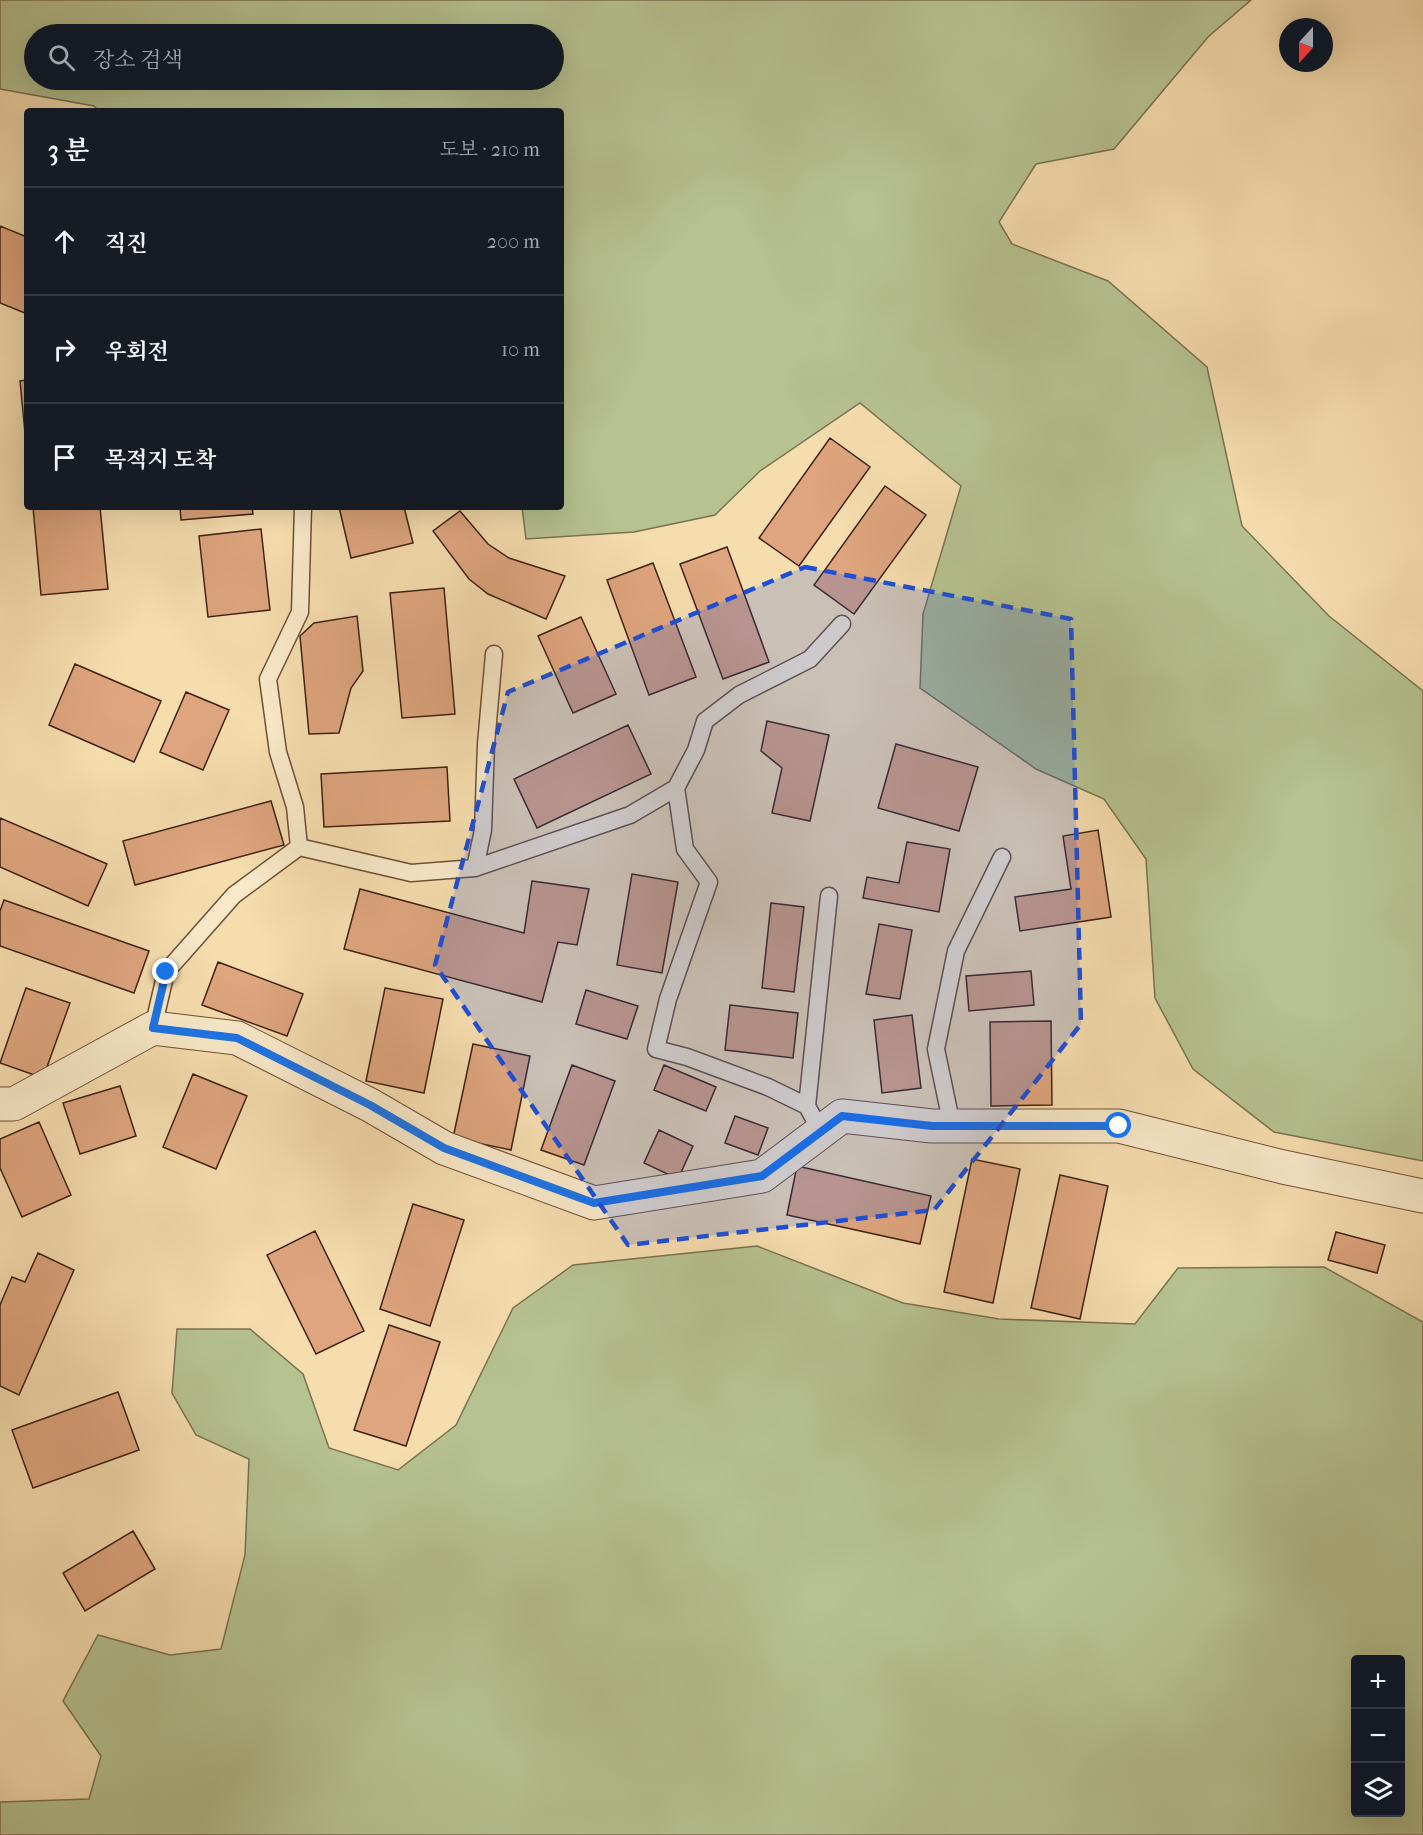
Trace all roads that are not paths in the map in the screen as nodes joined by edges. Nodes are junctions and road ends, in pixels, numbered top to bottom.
1 (303, 510) edge
2 (842, 624) dead end
3 (494, 654) dead end
4 (676, 788) junction
5 (299, 847) junction
6 (1002, 857) dead end
7 (475, 868) junction
8 (829, 896) dead end
9 (153, 1028) junction
10 (0, 1104) edge
11 (814, 1119) junction
12 (952, 1126) junction
13 (1423, 1196) edge

1 - 5 lane
2 - 4 lane
3 - 7 lane
4 - 7 lane
4 - 11 lane
5 - 7 lane
5 - 9 lane
6 - 12 lane
8 - 11 lane
9 - 10 street
9 - 11 street
11 - 12 street
12 - 13 street

